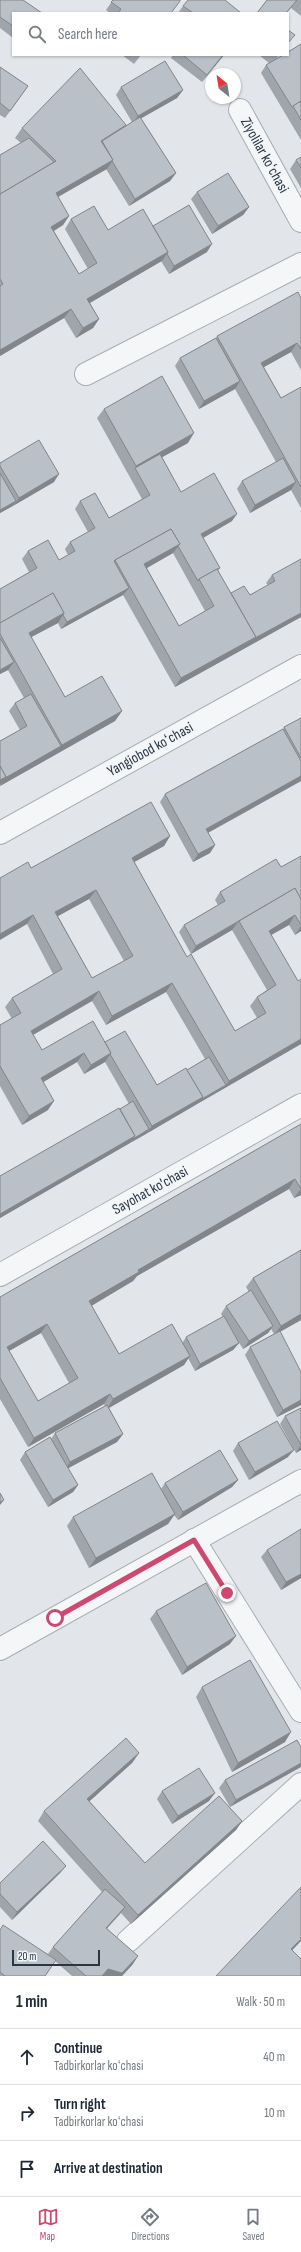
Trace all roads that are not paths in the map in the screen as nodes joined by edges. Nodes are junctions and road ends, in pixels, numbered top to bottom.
1 (240, 110) dead end
2 (301, 221) edge
3 (301, 264) edge
4 (86, 374) dead end
5 (301, 666) edge
6 (0, 833) edge
7 (301, 1105) edge
8 (0, 1275) edge
9 (301, 1481) edge
10 (194, 1540) junction
11 (0, 1648) edge
12 (301, 1711) edge
13 (301, 1784) edge
14 (128, 1941) dead end

1 - 2 street, Ziyolilar koʻchasi
3 - 4 street
5 - 6 street, Yangiobod koʻchasi
7 - 8 street, Sayohat ko'chasi
9 - 10 street
10 - 11 street
10 - 12 street
13 - 14 street

